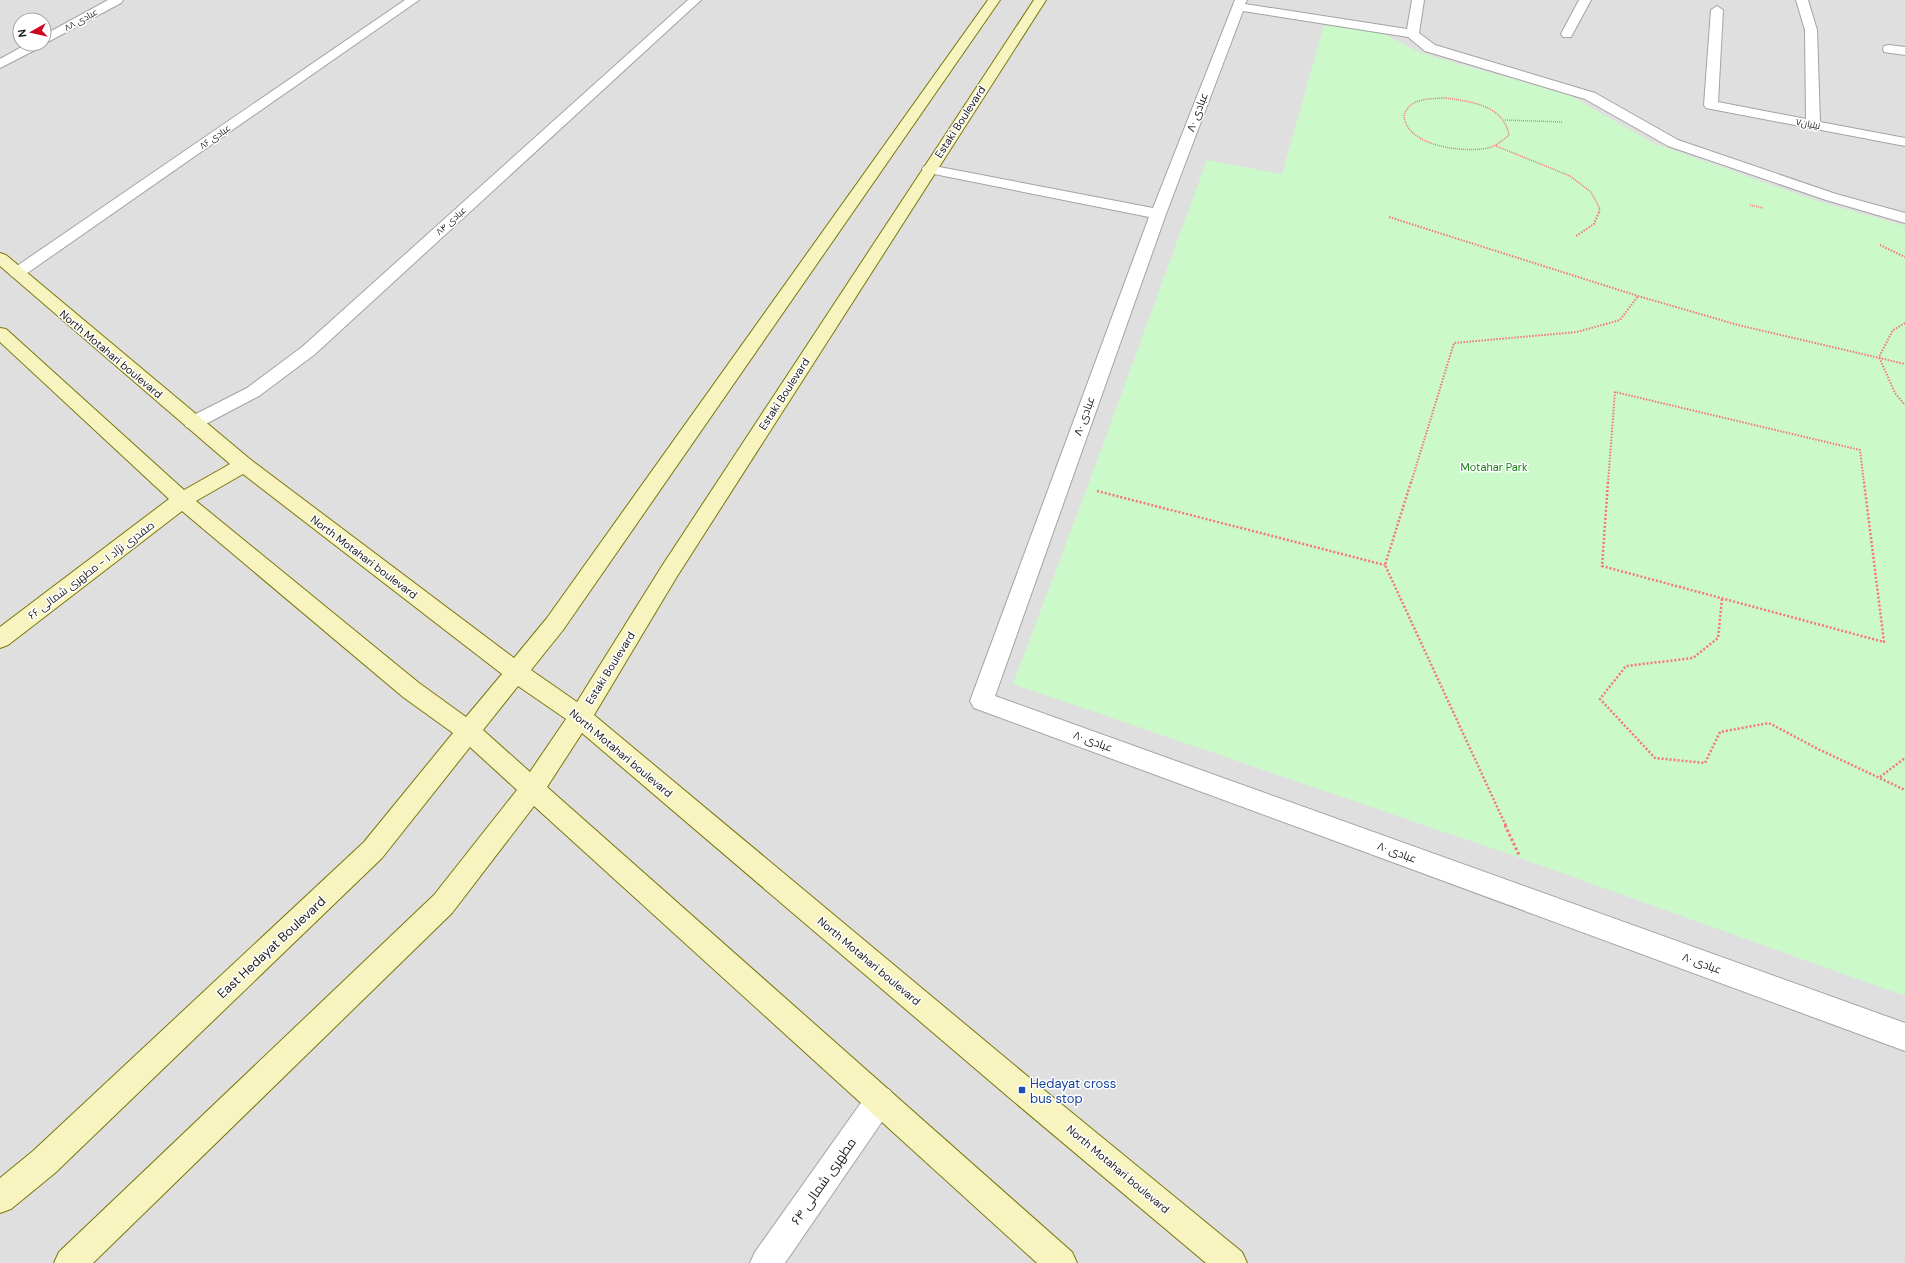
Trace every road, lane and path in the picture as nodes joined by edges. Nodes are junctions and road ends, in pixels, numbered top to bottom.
1 (117, 0) edge
2 (413, 0) edge
3 (696, 0) edge
4 (994, 0) edge
5 (1040, 0) edge
6 (1418, 0) edge
7 (1585, 0) edge
8 (1802, 0) edge
9 (1239, 4) edge
10 (1717, 10) dead end
11 (1412, 34) junction
12 (1567, 34) dead end
13 (52, 36) edge
14 (1889, 48) dead end
15 (1905, 51) edge
16 (22, 52) edge
17 (0, 55) edge
18 (13, 57) junction
19 (0, 64) edge
20 (1813, 125) junction
21 (1905, 142) edge
22 (1495, 146) junction
23 (929, 169) junction
24 (1158, 214) junction
25 (1389, 217) dead end
26 (1905, 218) edge
27 (1576, 236) dead end
28 (0, 258) edge
29 (17, 274) junction
30 (1638, 296) junction
31 (1905, 323) edge
32 (0, 334) edge
33 (1879, 356) junction
34 (1905, 364) edge
35 (1905, 405) edge
36 (193, 423) junction
37 (244, 465) junction
38 (1061, 482) junction
39 (182, 500) junction
40 (1385, 565) junction
41 (1722, 599) junction
42 (0, 639) edge
43 (516, 672) junction
44 (580, 717) junction
45 (468, 732) junction
46 (1905, 758) edge
47 (1880, 778) junction
48 (532, 790) junction
49 (1905, 790) edge
50 (1540, 904) junction
51 (1905, 1037) edge
52 (880, 1100) junction
53 (0, 1198) edge
54 (70, 1263) edge
55 (766, 1263) edge
56 (1061, 1263) edge
57 (1231, 1263) edge

1 - 13 street, عبادی ۸۸
2 - 29 street, عبادی ۸۶
3 - 36 street, عبادی ۸۴
4 - 43 main road
5 - 23 main road, Estaki Boulevard
6 - 11 street
7 - 12 street
8 - 20 street
9 - 11 street
9 - 24 street, عبادی ۸۰
10 - 20 street, نیلیان۷
11 - 26 street
14 - 15 street
16 - 18 street
17 - 18 street
18 - 19 street
20 - 21 street, نیلیان۷
22 - 22 path
22 - 27 path
23 - 24 street
23 - 44 main road, Estaki Boulevard
24 - 38 street, عبادی ۸۰
25 - 30 path
28 - 29 main road, North Motahari boulevard
29 - 36 main road, North Motahari boulevard
30 - 33 path
30 - 40 path
31 - 33 path
32 - 39 main road
33 - 34 path
33 - 35 path
36 - 37 main road, North Motahari boulevard
37 - 39 main road, صفدری نژاد ۱ - مطهری شمالی ۶۶
37 - 43 main road, North Motahari boulevard
38 - 40 path
38 - 50 street, عبادی ۸۰
39 - 42 main road, صفدری نژاد ۱ - مطهری شمالی ۶۶
39 - 45 main road
40 - 50 path
41 - 41 path
41 - 47 path
43 - 44 main road, North Motahari boulevard
43 - 45 main road, East Hedayat Boulevard
44 - 48 main road, Estaki Boulevard
44 - 57 main road, North Motahari boulevard
45 - 48 main road
45 - 53 main road, East Hedayat Boulevard
46 - 47 path
47 - 49 path
48 - 52 main road
48 - 54 main road
50 - 51 street, عبادی ۸۰
52 - 55 street, مطهری شمالی ۶۴
52 - 56 main road

